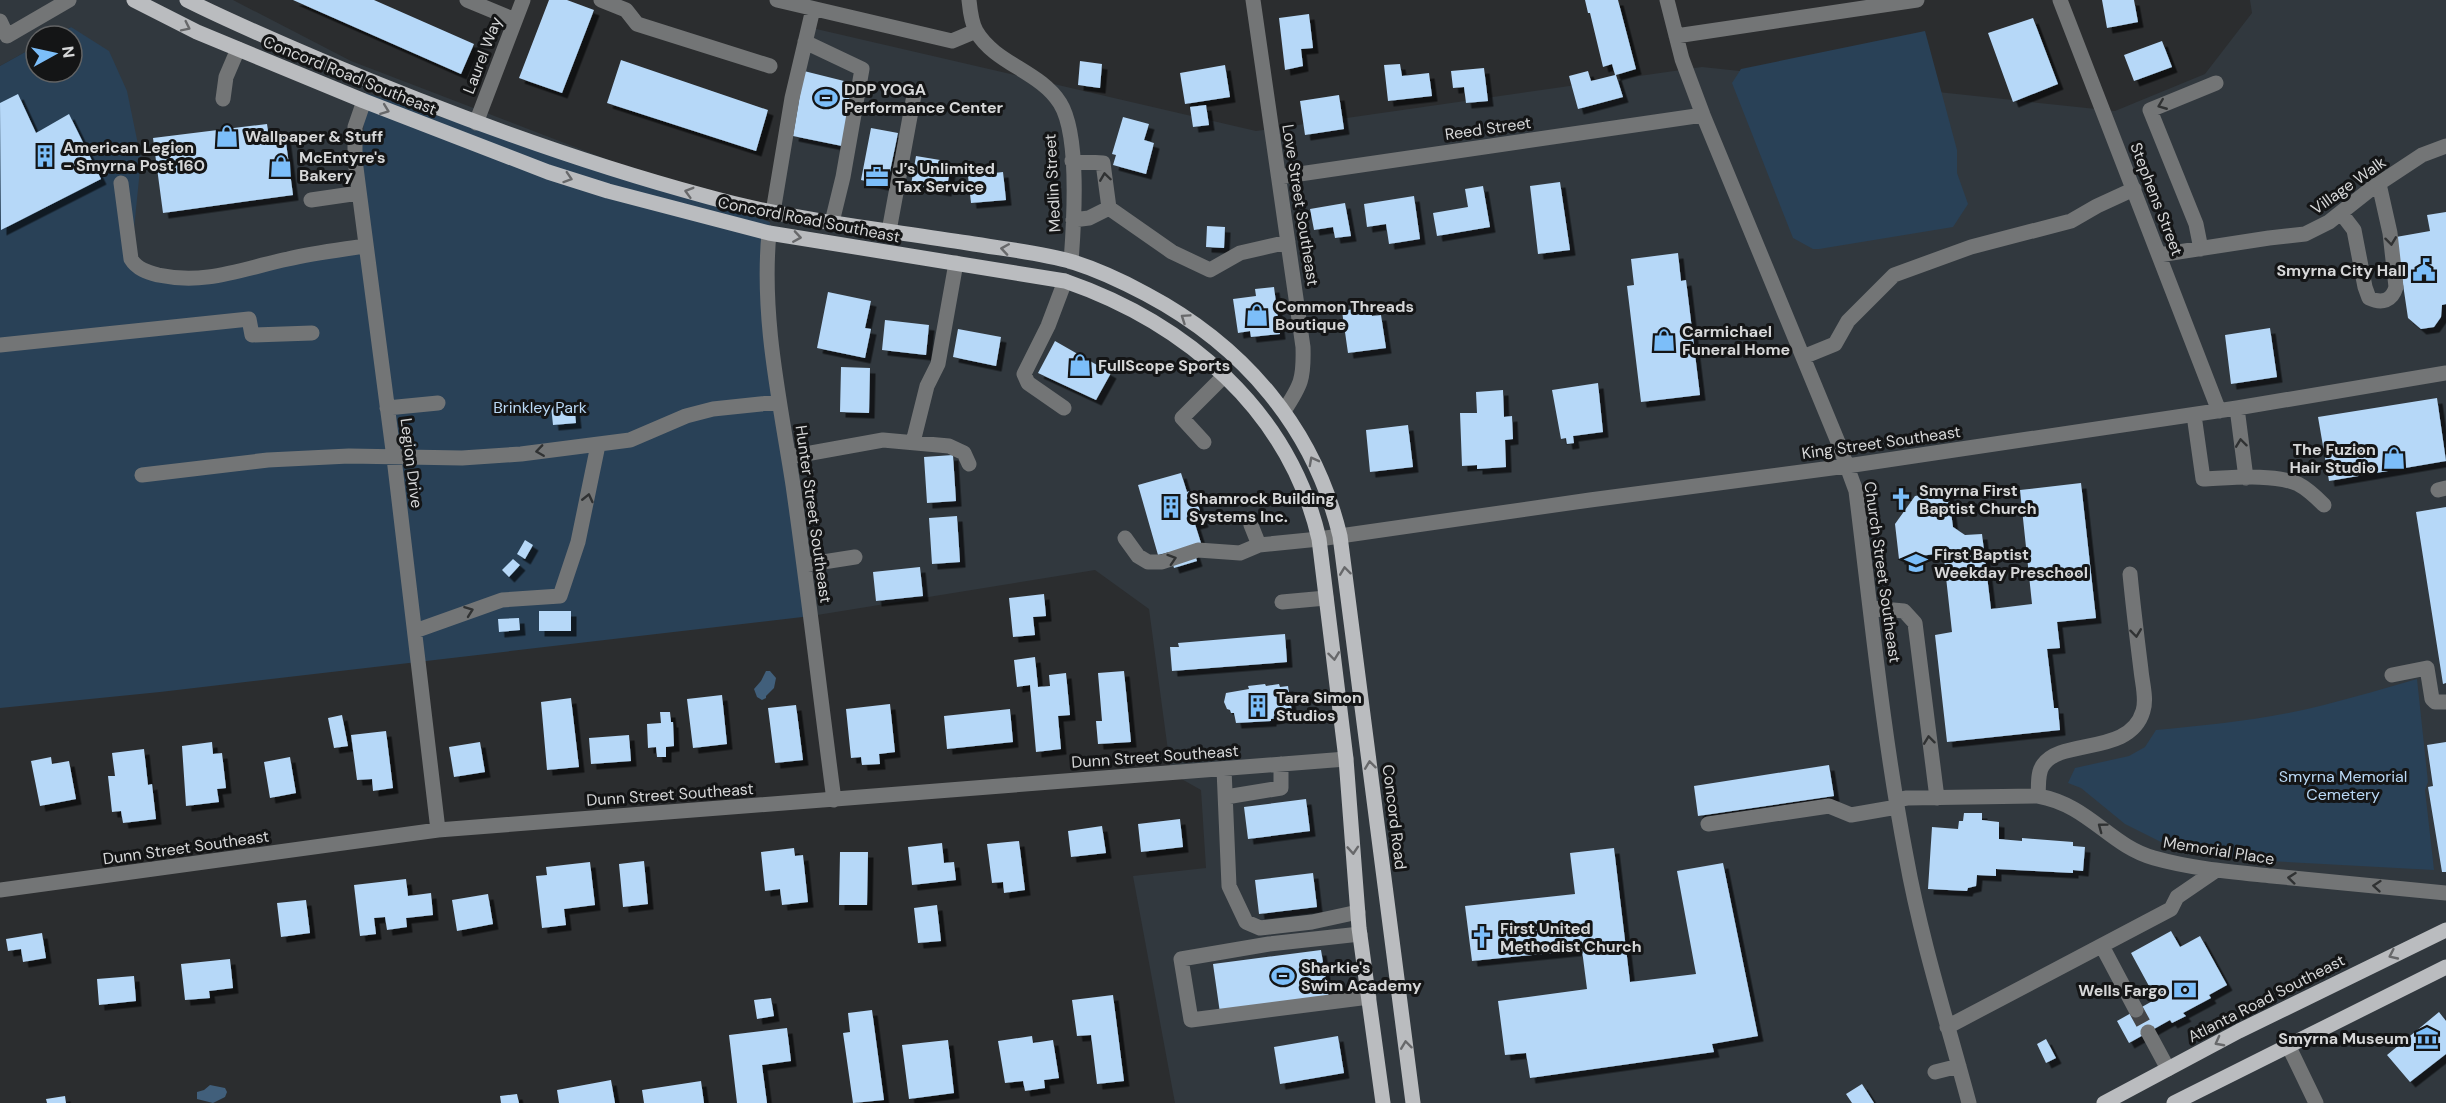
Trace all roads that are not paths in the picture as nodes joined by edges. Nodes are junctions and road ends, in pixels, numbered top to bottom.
1 (69, 0) edge
2 (134, 0) edge
3 (187, 0) edge
4 (467, 0) edge
5 (523, 0) edge
6 (601, 0) edge
7 (777, 0) edge
8 (969, 0) edge
9 (1252, 0) edge
10 (1667, 0) edge
11 (1917, 0) edge
12 (2060, 0) edge
13 (813, 9) junction
14 (515, 20) junction
15 (0, 21) edge
16 (976, 31) junction
17 (1676, 36) junction
18 (805, 42) junction
19 (238, 49) junction
20 (770, 66) dead end
21 (2216, 83) dead end
22 (914, 95) dead end
23 (223, 99) dead end
24 (364, 101) junction
25 (1702, 115) junction
26 (476, 123) junction
27 (2446, 146) edge
28 (1072, 161) junction
29 (1279, 177) junction
30 (121, 183) dead end
31 (2379, 184) junction
32 (2134, 189) junction
33 (359, 193) junction
34 (310, 200) dead end
35 (1109, 208) junction
36 (773, 212) junction
37 (2341, 213) junction
38 (1073, 220) junction
39 (832, 222) junction
40 (889, 231) junction
41 (769, 233) junction
42 (1288, 242) junction
43 (365, 246) junction
44 (2201, 249) junction
45 (2159, 255) junction
46 (1071, 262) junction
47 (956, 263) junction
48 (1065, 281) junction
49 (312, 333) dead end
50 (0, 345) edge
51 (1803, 357) junction
52 (2446, 373) edge
53 (1225, 375) junction
54 (779, 402) junction
55 (438, 403) dead end
56 (387, 408) junction
57 (1064, 408) dead end
58 (2237, 408) junction
59 (1284, 411) junction
60 (2219, 411) junction
61 (2194, 415) junction
62 (913, 442) junction
63 (1204, 442) dead end
64 (598, 445) junction
65 (789, 457) junction
66 (393, 458) junction
67 (969, 464) dead end
68 (1847, 466) junction
69 (142, 475) dead end
70 (2246, 478) junction
71 (2324, 505) dead end
72 (1251, 525) dead end
73 (1340, 536) junction
74 (1125, 538) dead end
75 (1319, 539) junction
76 (1259, 545) junction
77 (855, 557) dead end
78 (804, 565) junction
79 (2130, 574) dead end
80 (1326, 598) junction
81 (1282, 602) dead end
82 (1871, 608) junction
83 (415, 632) junction
84 (2392, 675) dead end
85 (2446, 702) edge
86 (1346, 759) junction
87 (1281, 764) junction
88 (1224, 768) junction
89 (2038, 796) junction
90 (1226, 797) junction
91 (1937, 798) junction
92 (834, 800) junction
93 (1897, 804) junction
94 (1708, 824) dead end
95 (438, 830) junction
96 (2215, 871) junction
97 (0, 890) edge
98 (2446, 892) edge
99 (1358, 912) junction
100 (2446, 930) edge
101 (1360, 934) junction
102 (2102, 946) junction
103 (2446, 967) edge
104 (1369, 997) junction
105 (2136, 1010) tunnel mouth
106 (1947, 1027) junction
107 (2148, 1032) tunnel mouth
108 (2288, 1045) junction
109 (1959, 1066) junction
110 (2168, 1069) junction
111 (1935, 1072) dead end
112 (1383, 1103) edge
113 (1413, 1103) edge
114 (1969, 1103) edge
115 (2104, 1103) edge
116 (2174, 1103) edge
117 (2316, 1103) edge

1 - 15 street
2 -> 19 main road, Concord Road Southeast
3 - 26 main road, Concord Road Southeast
4 - 14 street
5 - 14 street, Laurel Way
6 - 20 street
7 - 13 street
8 - 16 street
9 - 29 street, Love Street Southeast
10 - 17 street, Church Street Southeast
11 - 17 street
12 - 32 street, Stephens Street
13 - 16 street
13 - 18 street
14 - 26 street, Laurel Way
16 - 28 street, Medlin Street
17 - 25 street, Church Street Southeast
18 - 36 street
18 - 39 street
19 - 23 street
19 - 24 main road, Concord Road Southeast
21 -> 44 street
22 - 40 street
24 - 33 street, Legion Drive
24 -> 41 main road, Concord Road Southeast
25 - 29 street, Reed Street
25 - 51 street, Church Street Southeast
36 -> 26 main road, Concord Road Southeast
27 - 31 street, Village Walk
35 -> 28 street
28 - 38 street, Medlin Street
29 - 42 street, Love Street Southeast
30 - 43 street
31 - 37 street, Village Walk
31 -> 37 street
32 - 45 street, Stephens Street
32 - 51 street
33 - 34 street
33 - 43 street, Legion Drive
35 - 38 street
35 - 42 street
36 - 39 main road, Concord Road Southeast
37 - 44 street, Village Walk
38 - 46 street, Medlin Street
39 - 40 main road, Concord Road Southeast
46 -> 40 main road, Concord Road Southeast
41 -> 47 main road, Concord Road Southeast
41 - 54 street, Hunter Street Southeast
42 - 59 street, Love Street Southeast
43 - 56 street, Legion Drive
44 - 45 street, Village Walk
45 - 60 street, Stephens Street
59 -> 46 main road, Concord Road Southeast
47 - 48 main road, Concord Road Southeast
47 - 62 street
48 - 53 main road, Concord Road Southeast
48 - 57 street
49 - 50 street
51 - 68 street, Church Street Southeast
52 - 58 street, King Street Southeast
53 - 63 street
53 - 75 main road, Concord Road Southeast
54 - 64 street
54 - 65 street, Hunter Street Southeast
55 - 56 street
56 - 66 street, Legion Drive
58 - 60 street, King Street Southeast
70 -> 58 street
73 -> 59 main road, Concord Road Southeast
60 - 61 street, King Street Southeast
61 - 68 street, King Street Southeast
61 - 70 street
62 - 65 street
62 - 67 street
64 -> 66 street
83 -> 64 street
65 - 78 street, Hunter Street Southeast
66 - 69 street
66 - 83 street, Legion Drive
68 - 73 street, King Street Southeast
68 - 82 street, Church Street Southeast
70 - 71 street
72 - 76 street
73 - 75 street, King Street Southeast
113 -> 73 main road, Concord Road
74 -> 76 street, King Street Southeast
75 - 76 street, King Street Southeast
75 - 80 main road
77 - 78 street
78 - 92 street, Hunter Street Southeast
79 -> 89 street
80 - 81 street
80 -> 86 main road
91 -> 82 street
82 - 93 street, Church Street Southeast
83 - 95 street, Legion Drive
84 - 85 street
86 - 87 street, Dunn Street Southeast
86 -> 99 main road
87 - 88 street, Dunn Street Southeast
87 - 90 street
88 - 90 street
88 - 92 street, Dunn Street Southeast
89 - 91 street, Memorial Place
96 -> 89 street, Memorial Place
90 - 99 street
91 - 93 street, Memorial Place
92 - 95 street, Dunn Street Southeast
93 - 94 street, Memorial Place
93 - 106 street, Church Street Southeast
95 - 97 street, Dunn Street Southeast
98 -> 96 street, Memorial Place
96 - 102 street
99 - 101 main road
100 -> 110 main road, Atlanta Road Southeast
101 - 104 main road
101 - 104 street
102 - 105 street
102 - 106 street
103 - 108 main road
104 - 112 main road
106 - 109 street, Church Street Southeast
107 - 110 street
108 - 116 main road
108 - 117 street
109 - 111 street
109 - 114 street, Church Street Southeast
110 - 115 main road, Atlanta Road Southeast

